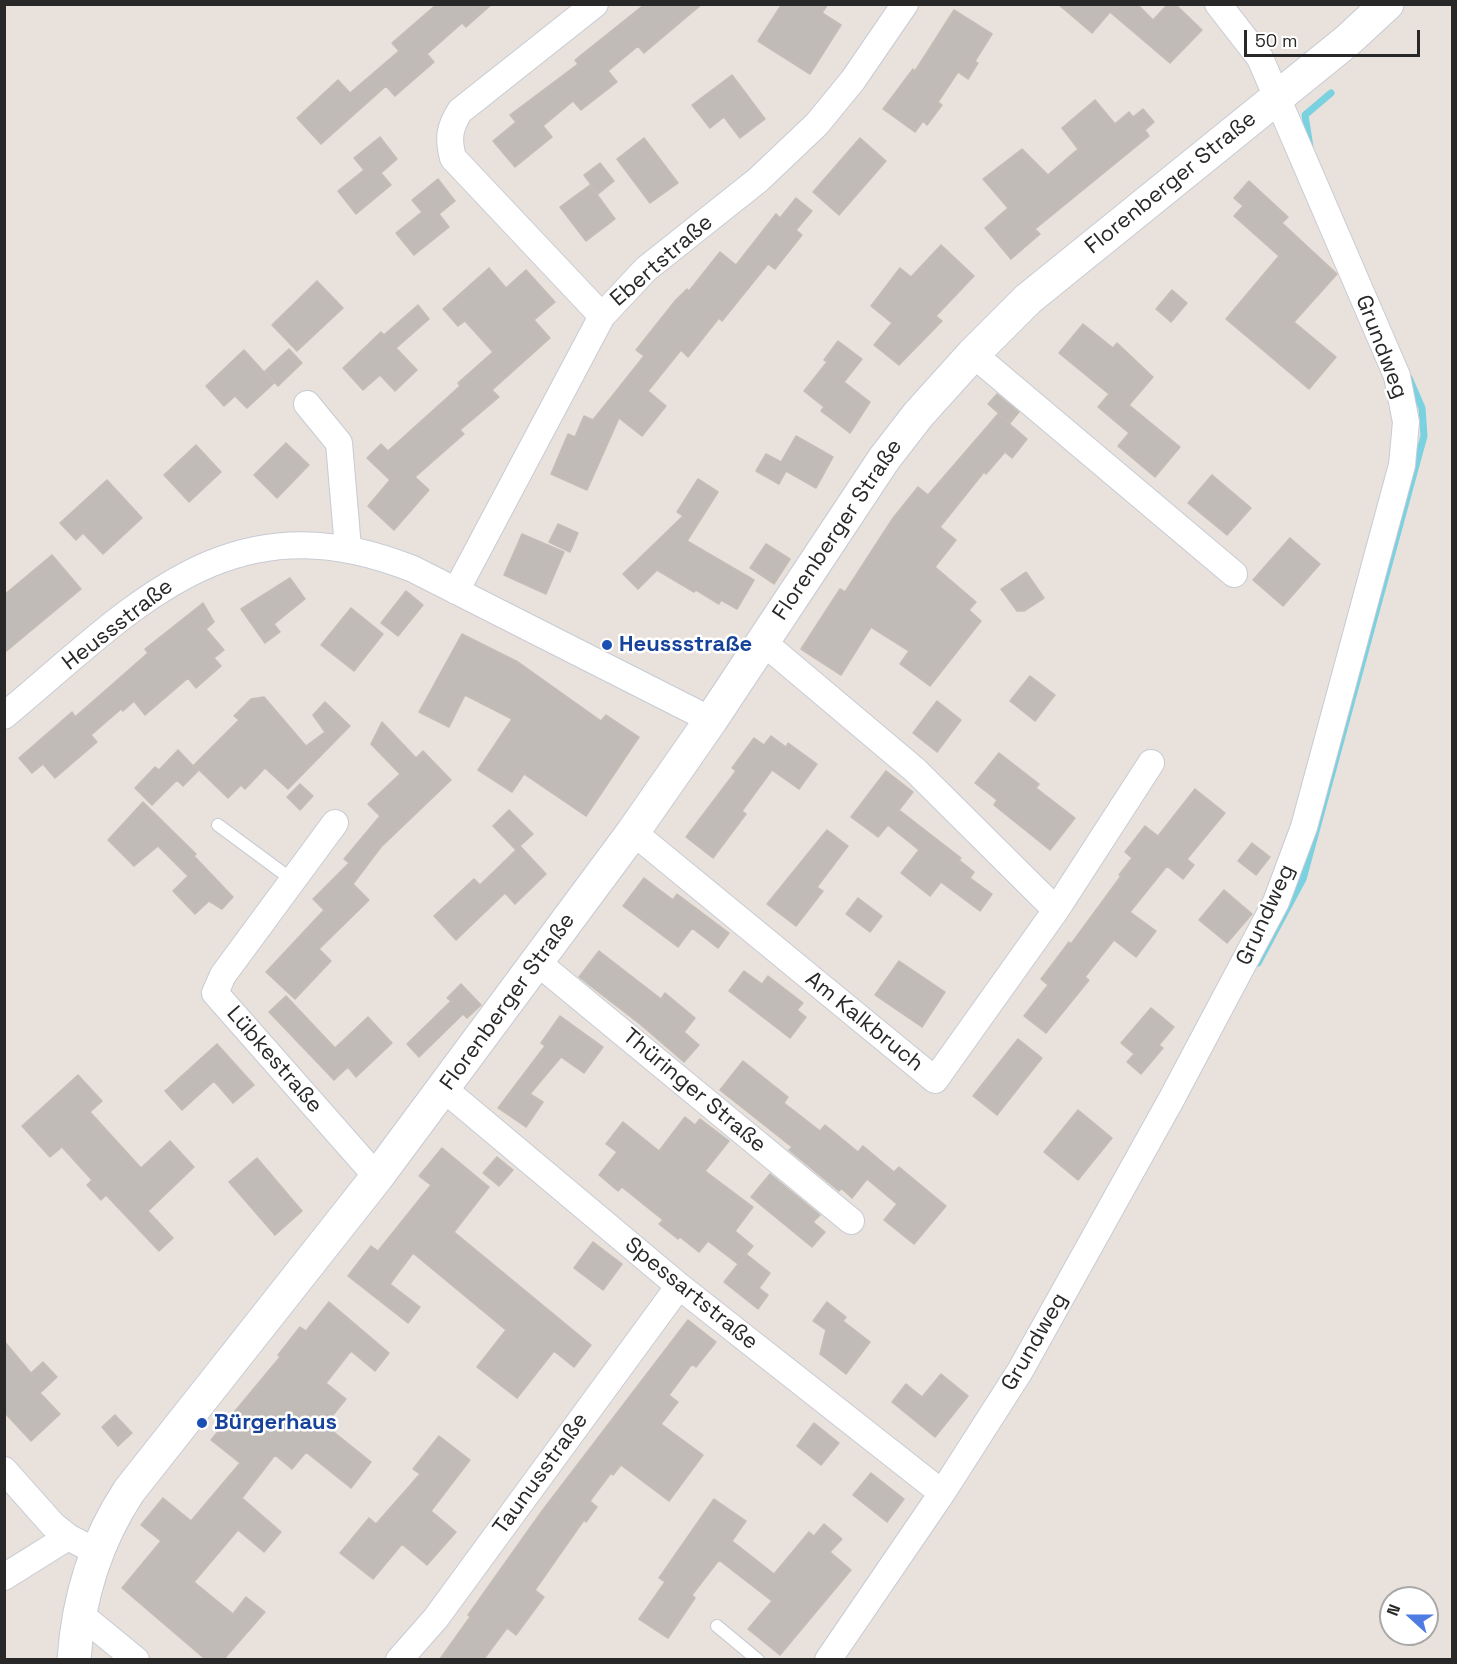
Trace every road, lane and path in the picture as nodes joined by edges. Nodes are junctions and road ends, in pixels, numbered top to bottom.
1 (595, 4) edge
2 (905, 4) edge
3 (1218, 4) edge
4 (1387, 4) edge
5 (1275, 98) junction
6 (602, 316) junction
7 (973, 354) junction
8 (307, 404) dead end
9 (348, 548) junction
10 (1234, 574) dead end
11 (456, 591) junction
12 (763, 642) junction
13 (4, 716) edge
14 (711, 720) junction
15 (1151, 763) dead end
16 (335, 823) dead end
17 (218, 825) dead end
18 (633, 832) junction
19 (291, 879) junction
20 (1056, 910) junction
21 (537, 962) junction
22 (444, 1089) junction
23 (377, 1177) junction
24 (851, 1221) dead end
25 (679, 1286) junction
26 (4, 1470) edge
27 (942, 1493) junction
28 (68, 1538) junction
29 (97, 1552) junction
30 (4, 1577) edge
31 (80, 1614) junction
32 (717, 1626) dead end
33 (74, 1659) edge
34 (135, 1659) edge
35 (399, 1659) edge
36 (758, 1659) edge
37 (828, 1659) edge

1 - 6 street
2 - 6 street, Ebertstraße
3 - 5 street, Grundweg
4 - 5 street, Florenberger Straße
5 - 7 street, Florenberger Straße
5 - 27 street, Grundweg
6 - 11 street, Ebertstraße
7 - 10 street
7 - 12 street, Florenberger Straße
8 - 9 street
9 - 11 street, Heussstraße
9 - 13 street, Heussstraße
11 - 14 street, Heussstraße
12 - 14 street, Florenberger Straße
12 - 20 street
14 - 18 street, Florenberger Straße
15 - 20 street, Am Kalkbruch
16 - 19 street, Lübkestraße
17 - 19 lane
18 - 20 street, Am Kalkbruch
18 - 21 street, Florenberger Straße
19 - 23 street, Lübkestraße
21 - 22 street, Florenberger Straße
21 - 24 street, Thüringer Straße
22 - 23 street, Florenberger Straße
22 - 25 street, Spessartstraße
23 - 29 street, Florenberger Straße
25 - 27 street, Spessartstraße
25 - 35 street, Taunusstraße
26 - 28 street
27 - 37 street, Grundweg
28 - 29 street
28 - 30 street
29 - 31 street, Florenberger Straße
31 - 33 street, Florenberger Straße
31 - 34 street
32 - 36 lane

